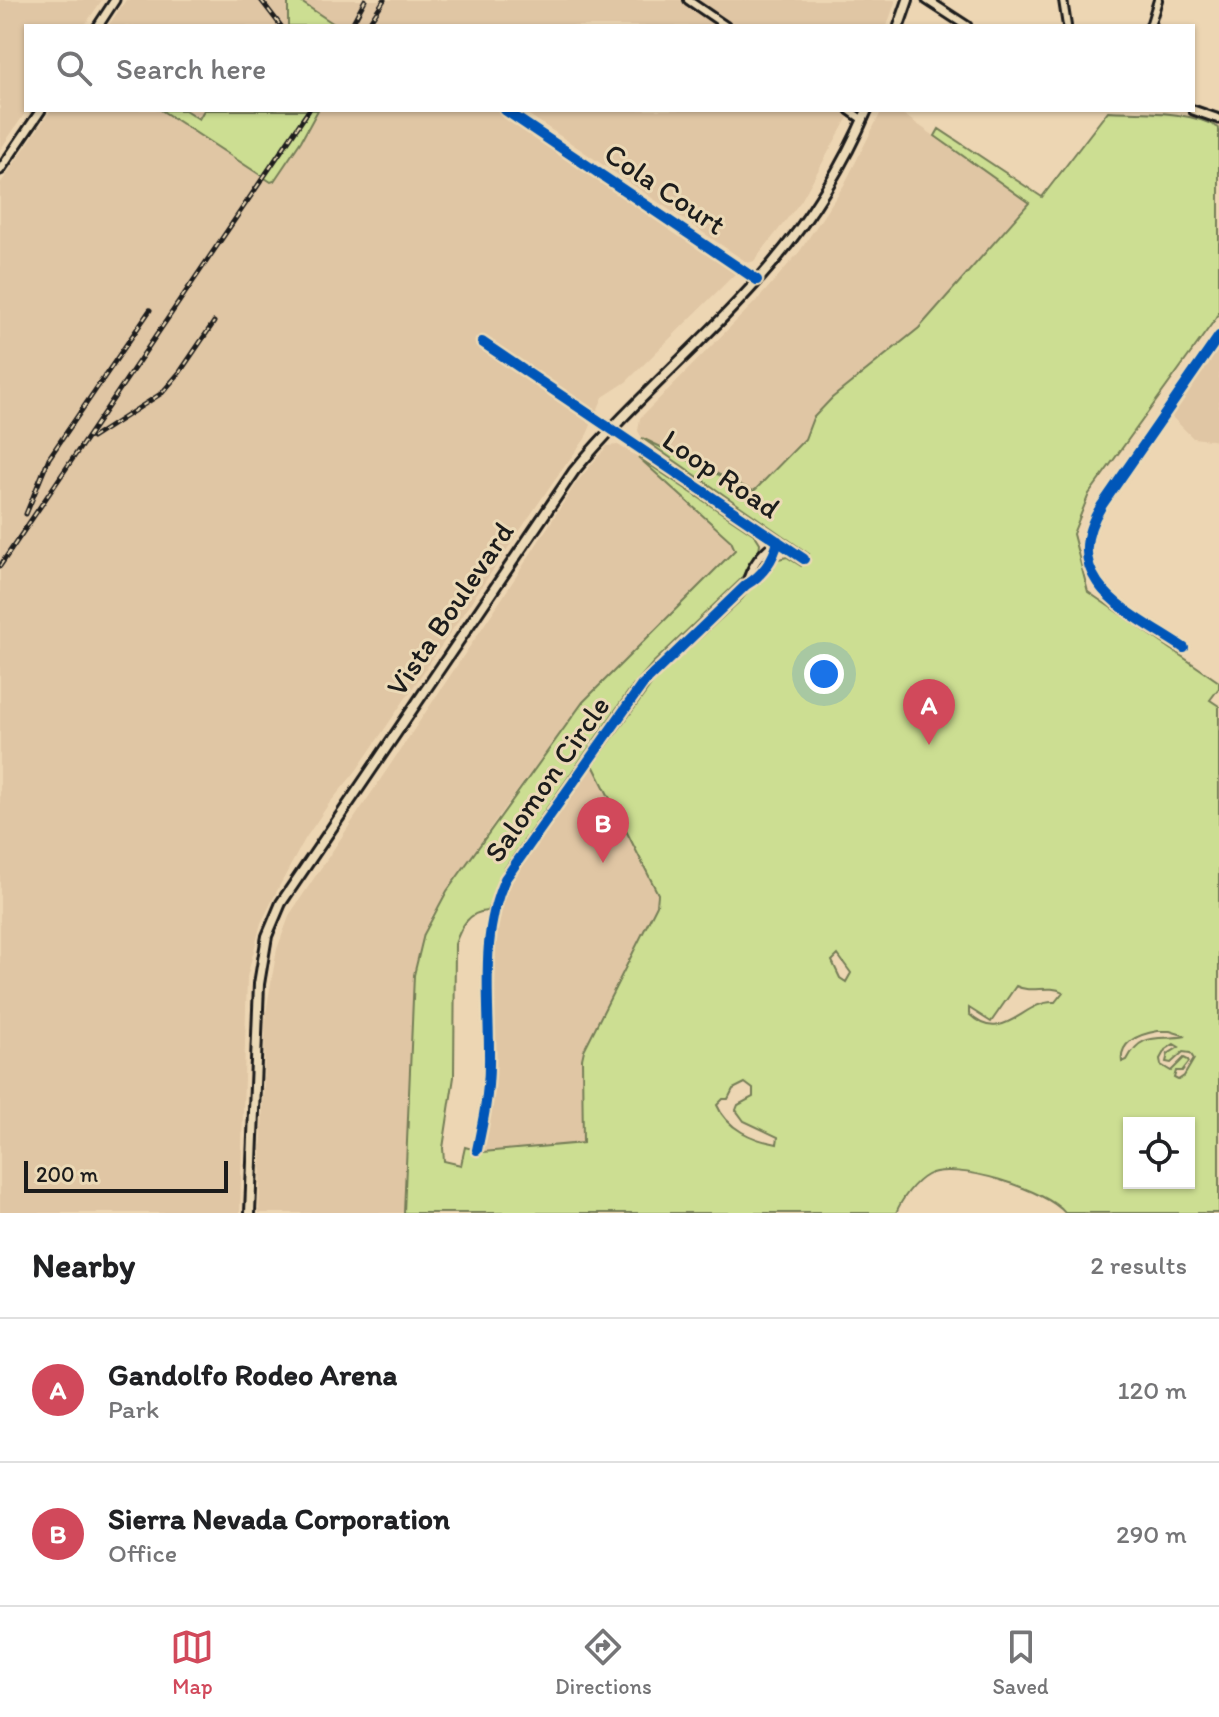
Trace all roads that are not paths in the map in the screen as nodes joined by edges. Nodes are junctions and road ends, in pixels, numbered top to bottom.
1 (115, 0) edge
2 (688, 0) edge
3 (908, 0) edge
4 (927, 0) edge
5 (1063, 0) edge
6 (1158, 0) edge
7 (99, 24) edge
8 (723, 24) edge
9 (900, 24) edge
10 (964, 24) edge
11 (1067, 24) edge
12 (1151, 24) edge
13 (1195, 111) edge
14 (40, 112) edge
15 (508, 112) edge
16 (852, 112) edge
17 (866, 112) edge
18 (1219, 119) edge
19 (863, 120) junction
20 (0, 170) edge
21 (757, 280) junction
22 (1219, 336) edge
23 (482, 342) dead end
24 (611, 428) junction
25 (778, 541) junction
26 (804, 559) dead end
27 (1184, 648) dead end
28 (477, 1150) dead end
29 (250, 1213) edge

1 - 7 street
2 - 8 street
3 - 9 main road
4 - 10 street
5 - 11 street
6 - 12 street
13 - 18 street
14 - 20 street
15 - 21 street, Cola Court
16 - 19 street
17 - 19 main road, Vista Boulevard
19 - 21 main road, Vista Boulevard
21 - 24 main road, Vista Boulevard
22 - 27 street
23 - 24 street, Loop Road
24 - 25 street, Loop Road
24 - 29 main road, Vista Boulevard
25 - 26 street, Loop Road
25 - 28 street, Salomon Circle

